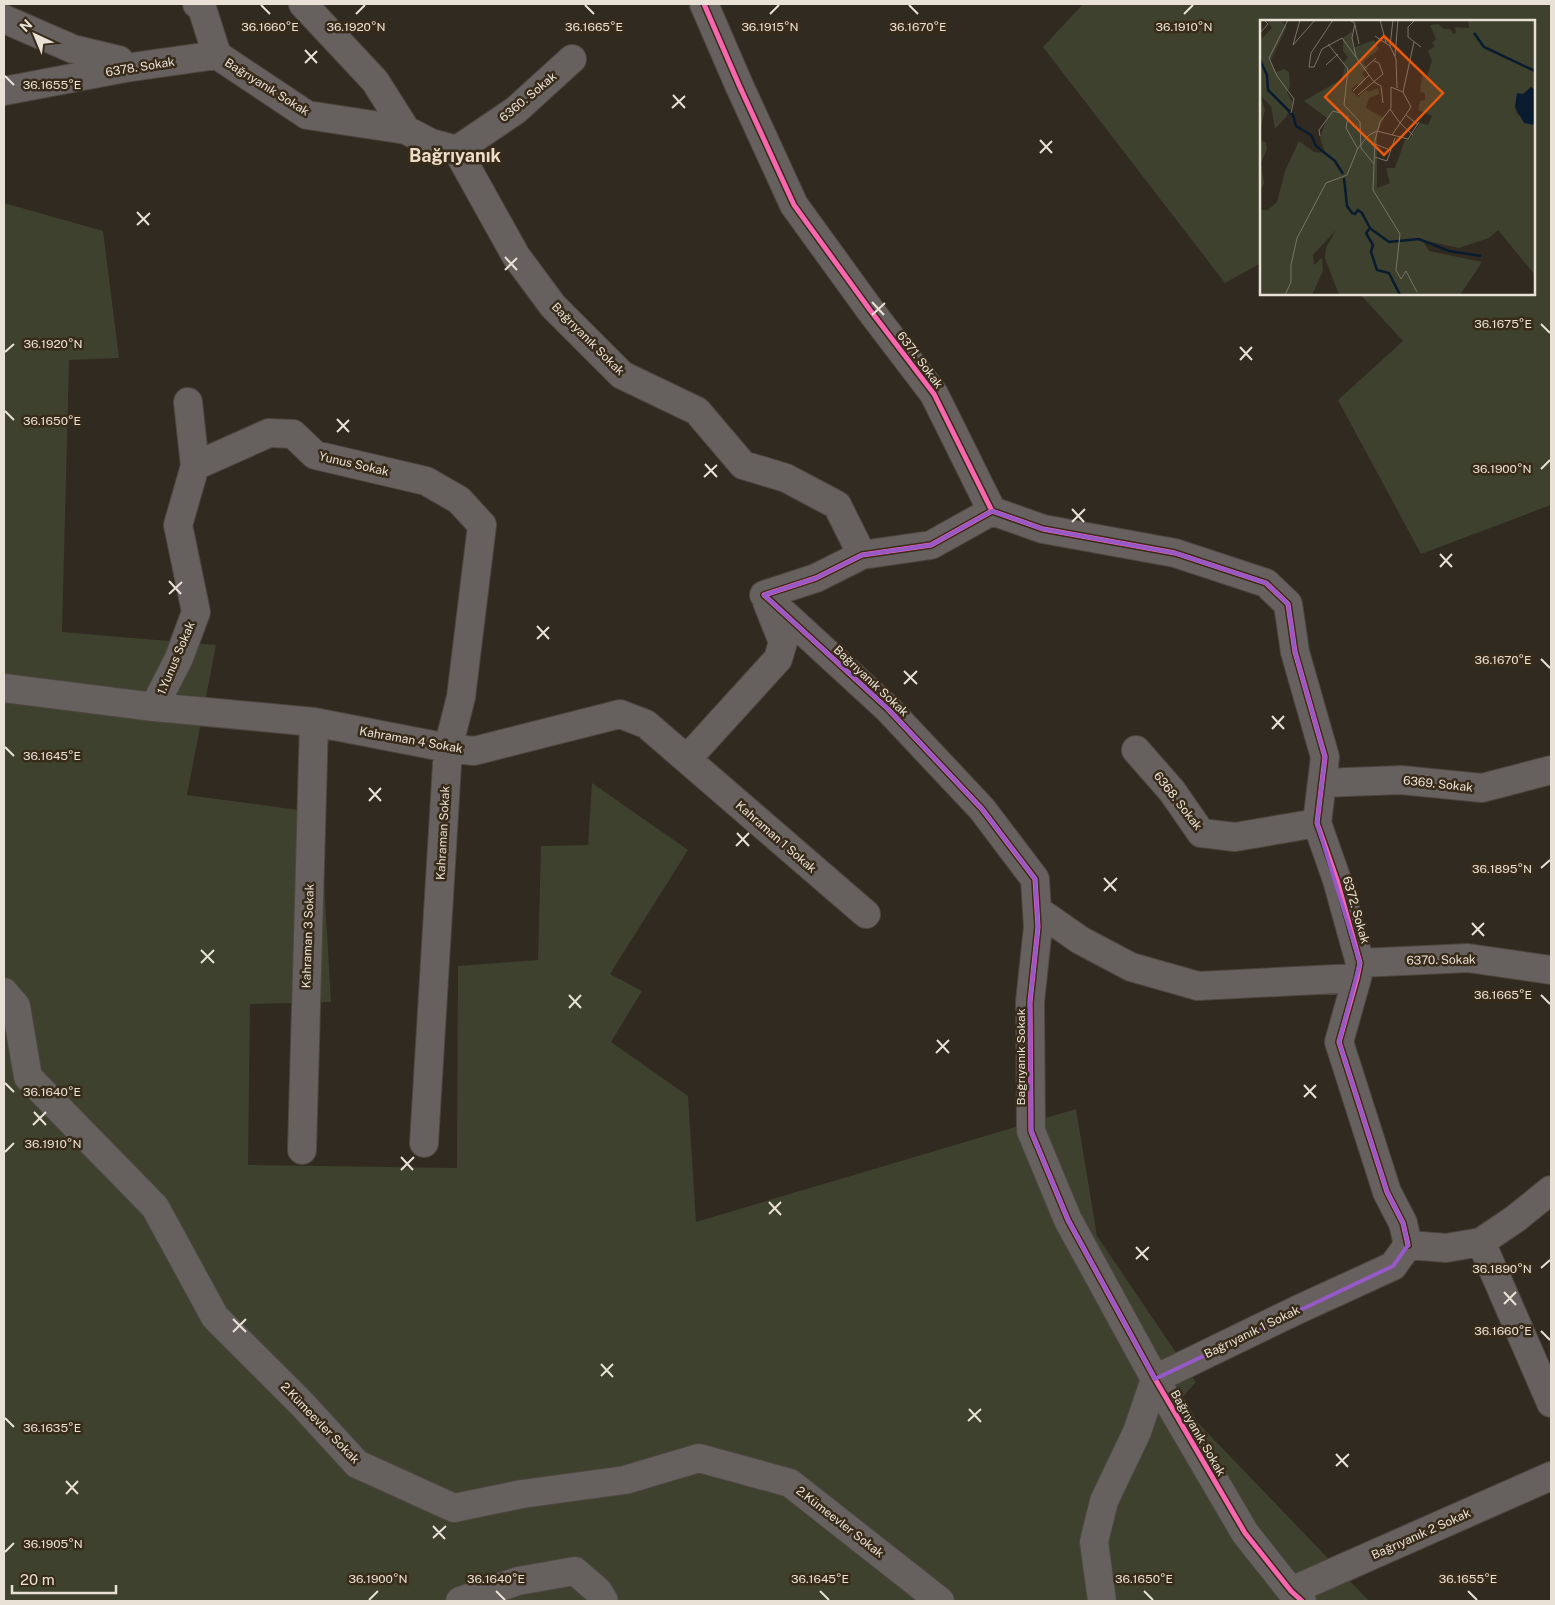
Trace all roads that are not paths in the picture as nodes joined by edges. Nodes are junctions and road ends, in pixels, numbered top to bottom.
1 (197, 4) edge
2 (303, 4) edge
3 (704, 4) edge
4 (4, 19) edge
5 (217, 56) junction
6 (572, 59) dead end
7 (125, 68) junction
8 (4, 91) edge
9 (406, 130) junction
10 (457, 150) junction
11 (188, 402) dead end
12 (195, 466) junction
13 (992, 511) junction
14 (482, 526) joint
15 (862, 555) junction
16 (764, 595) junction
17 (4, 688) edge
18 (154, 707) junction
19 (314, 722) junction
20 (448, 748) junction
21 (1136, 750) dead end
22 (687, 759) junction
23 (1551, 770) edge
24 (1322, 783) junction
25 (1317, 823) junction
26 (1036, 910) junction
27 (866, 914) dead end
28 (1359, 970) junction
29 (1551, 970) edge
30 (4, 992) edge
31 (424, 1143) dead end
32 (302, 1150) dead end
33 (1551, 1190) edge
34 (1482, 1242) junction
35 (1408, 1245) junction
36 (1155, 1379) junction
37 (1551, 1404) edge
38 (1551, 1476) edge
39 (1297, 1596) edge
40 (460, 1601) edge
41 (604, 1601) edge
42 (940, 1601) edge
43 (1102, 1601) edge

1 - 5 street, Bağrıyanık Sokak
2 - 9 street
3 - 13 street, 6371. Sokak
4 - 7 street
5 - 7 street, 6378. Sokak
5 - 9 street, Bağrıyanık Sokak
6 - 10 street, 6360. Sokak
7 - 8 street, 6378. Sokak
9 - 10 street, Bağrıyanık Sokak
10 - 15 street, Bağrıyanık Sokak
11 - 12 street, 1.Yunus Sokak
12 - 14 street, Yunus Sokak
12 - 18 street, 1.Yunus Sokak
13 - 15 street
13 - 24 street, 6372. Sokak
14 - 20 street, Kahraman Sokak
15 - 16 street
16 - 22 street
16 - 26 street, Bağrıyanık Sokak
17 - 18 street, Kahraman 4 Sokak
18 - 19 street, Kahraman 4 Sokak
19 - 20 street, Kahraman 4 Sokak
19 - 32 street, Kahraman 3 Sokak
20 - 22 street, Kahraman 4 Sokak
20 - 31 street, Kahraman Sokak
21 - 25 street, 6368. Sokak
22 - 27 street, Kahraman 1 Sokak
23 - 24 street, 6369. Sokak
24 - 25 street, 6372. Sokak
25 - 28 street, 6372. Sokak
26 - 28 street, 6370. Sokak
26 - 36 street, Bağrıyanık Sokak
28 - 29 street, 6370. Sokak
28 - 35 street
30 - 42 street, 2.Kümeevler Sokak
33 - 34 street
34 - 35 street
34 - 37 street
35 - 36 street, Bağrıyanık 1 Sokak
36 - 39 street, Bağrıyanık Sokak
36 - 43 street
38 - 39 street, Bağrıyanık 2 Sokak
40 - 41 street

